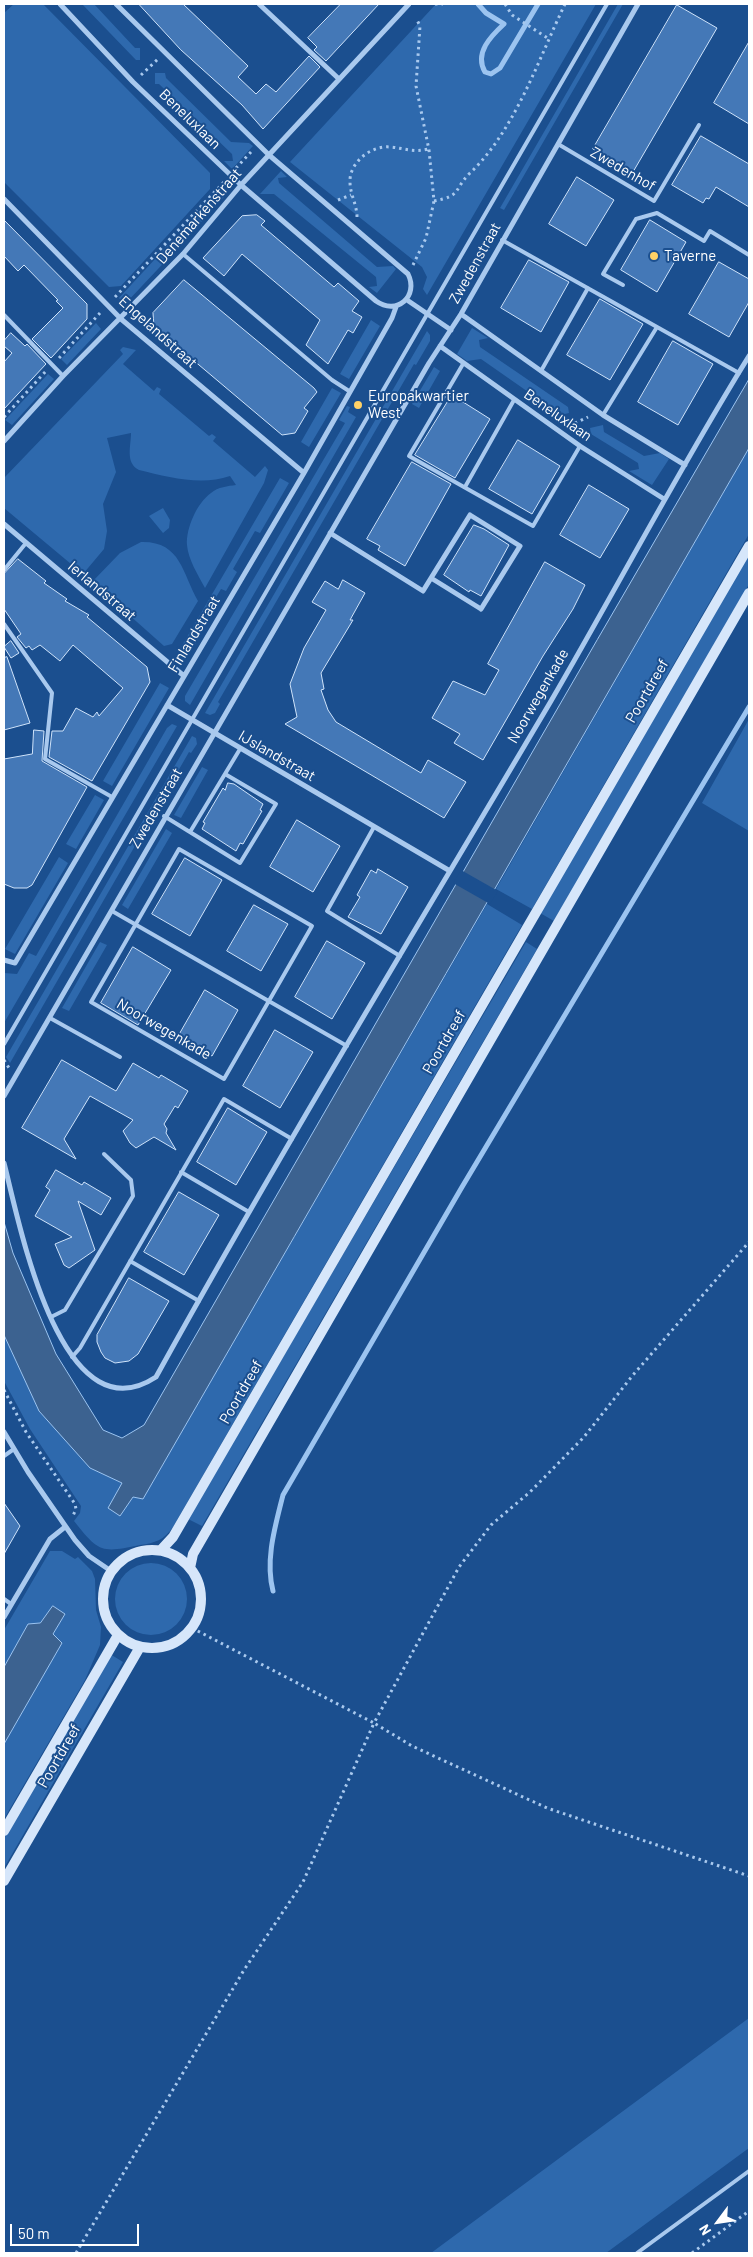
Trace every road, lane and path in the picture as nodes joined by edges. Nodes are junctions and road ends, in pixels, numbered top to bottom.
1 (60, 4) edge
2 (116, 4) edge
3 (409, 4) edge
4 (435, 4) edge
5 (442, 4) edge
6 (505, 4) edge
7 (564, 4) edge
8 (607, 4) edge
9 (638, 4) edge
10 (262, 5) edge
11 (417, 20) dead end
12 (549, 39) junction
13 (164, 53) junction
14 (339, 79) junction
15 (133, 82) junction
16 (699, 125) dead end
17 (558, 144) junction
18 (258, 145) junction
19 (428, 149) junction
20 (269, 155) junction
21 (230, 175) junction
22 (241, 185) junction
23 (4, 199) edge
24 (434, 201) junction
25 (352, 226) junction
26 (502, 240) junction
27 (183, 254) junction
28 (749, 255) edge
29 (408, 274) junction
30 (622, 286) dead end
31 (588, 288) junction
32 (407, 300) junction
33 (108, 304) junction
34 (396, 307) junction
35 (427, 314) junction
36 (461, 314) junction
37 (4, 316) edge
38 (121, 319) junction
39 (657, 327) junction
40 (451, 330) junction
41 (440, 346) junction
42 (749, 356) edge
43 (52, 364) junction
44 (463, 364) junction
45 (541, 371) junction
46 (739, 373) junction
47 (63, 376) junction
48 (349, 391) junction
49 (514, 400) junction
50 (593, 408) junction
51 (4, 415) edge
52 (603, 415) junction
53 (559, 431) junction
54 (5, 437) edge
55 (580, 446) junction
56 (685, 464) junction
57 (304, 473) junction
58 (465, 487) junction
59 (664, 499) junction
60 (4, 524) edge
61 (330, 533) junction
62 (26, 543) junction
63 (749, 546) edge
64 (4, 570) edge
65 (432, 578) junction
66 (749, 593) edge
67 (4, 624) edge
68 (184, 676) junction
69 (167, 705) junction
70 (191, 720) junction
71 (214, 734) junction
72 (240, 749) junction
73 (225, 774) junction
74 (112, 797) junction
75 (164, 816) junction
76 (374, 827) junction
77 (190, 832) junction
78 (450, 871) junction
79 (112, 911) junction
80 (135, 924) junction
81 (400, 956) junction
82 (4, 960) edge
83 (268, 1001) junction
84 (50, 1018) junction
85 (4, 1044) edge
86 (346, 1046) junction
87 (120, 1057) dead end
88 (4, 1096) edge
89 (292, 1139) junction
90 (104, 1154) dead end
91 (4, 1163) edge
92 (181, 1172) junction
93 (249, 1212) junction
94 (749, 1242) edge
95 (130, 1261) junction
96 (199, 1302) junction
97 (51, 1317) junction
98 (72, 1356) junction
99 (4, 1390) edge
100 (4, 1434) edge
101 (14, 1449) junction
102 (4, 1456) edge
103 (65, 1527) junction
104 (162, 1550) junction
105 (190, 1568) junction
106 (111, 1571) junction
107 (4, 1599) edge
108 (11, 1604) junction
109 (4, 1614) edge
110 (192, 1628) junction
111 (118, 1635) junction
112 (140, 1647) junction
113 (374, 1723) junction
114 (4, 1831) edge
115 (749, 1876) edge
116 (4, 1881) edge
117 (749, 2171) edge
118 (749, 2211) edge
119 (76, 2253) edge
120 (637, 2253) edge
121 (692, 2253) edge

1 - 15 street, Beneluxlaan
2 - 13 street, Beneluxlaan
3 - 14 street, Denemarkenstraat
4 - 5 path
6 - 12 path
7 - 12 path
8 - 35 lane
9 - 17 street, Zwedenstraat
10 - 14 street
11 - 19 path
12 - 24 path
13 - 15 path
13 - 18 street, Beneluxlaan
14 - 20 street, Denemarkenstraat
15 - 21 street, Beneluxlaan
16 - 17 lane, Zwedenhof
17 - 26 street, Zwedenstraat
18 - 20 street, Beneluxlaan
18 - 21 path
19 - 24 path
19 - 25 path
20 - 22 street, Denemarkenstraat
20 - 25 street, Beneluxlaan
21 - 22 street, Beneluxlaan
21 - 33 path
22 - 27 street, Denemarkenstraat
22 - 34 street, Beneluxlaan
23 - 33 street, Engelandstraat
24 - 29 path
25 - 29 street, Beneluxlaan
26 - 31 lane
26 - 36 street, Zwedenstraat
27 - 38 street, Denemarkenstraat
27 - 48 lane
28 - 30 lane, Zwedenhof
29 - 32 street
31 - 39 lane
31 - 45 lane
32 - 34 street
32 - 35 street
33 - 38 street, Engelandstraat
33 - 43 path
34 - 48 street, Finlandstraat
35 - 40 street
35 - 70 lane
36 - 40 street, Zwedenstraat
36 - 45 street, Beneluxlaan
37 - 43 lane
38 - 47 street, Denemarkenstraat
38 - 57 street, Engelandstraat
39 - 46 lane
39 - 52 lane
40 - 41 street, Zwedenstraat
41 - 44 street, Beneluxlaan
41 - 61 street, Zwedenstraat
42 - 46 street, Noorwegenkade
43 - 47 lane
43 - 51 path
44 - 49 street, Beneluxlaan
44 - 58 lane
45 - 50 street, Beneluxlaan
46 - 56 street, Noorwegenkade
47 - 54 street, Denemarkenstraat
48 - 57 street, Finlandstraat
49 - 53 street, Beneluxlaan
49 - 58 lane
50 - 52 street, Beneluxlaan
50 - 53 path
52 - 56 street, Beneluxlaan
53 - 55 street, Beneluxlaan
55 - 58 lane
55 - 59 street, Beneluxlaan
56 - 59 street, Noorwegenkade
57 - 68 street, Finlandstraat
59 - 78 street, Noorwegenkade
60 - 62 street, Ierlandstraat
61 - 65 street
61 - 71 street, Zwedenstraat
62 - 64 lane
62 - 68 street, Ierlandstraat
63 - 104 main road, Poortdreef
65 - 65 street
66 - 105 main road
67 - 74 lane
68 - 69 street, Finlandstraat
69 - 70 street, IJslandstraat
69 - 74 street, Finlandstraat
70 - 71 street, IJslandstraat
70 - 85 lane
71 - 72 street, IJslandstraat
71 - 75 street, Zwedenstraat
72 - 73 lane
72 - 76 street, IJslandstraat
73 - 77 lane
73 - 77 lane
74 - 82 street, Finlandstraat
75 - 77 lane
75 - 79 street, Zwedenstraat
76 - 78 street, IJslandstraat
76 - 81 lane
78 - 81 street, Noorwegenkade
79 - 80 lane
79 - 84 street, Zwedenstraat
80 - 83 lane
80 - 83 lane, Noorwegenkade
80 - 83 lane, Noorwegenkade
81 - 86 street, Noorwegenkade
83 - 86 lane
84 - 87 lane
84 - 88 street, Zwedenstraat
86 - 89 street, Noorwegenkade
89 - 92 lane
89 - 93 street, Noorwegenkade
90 - 97 lane
91 - 97 street, Noorwegenkade
92 - 93 lane
92 - 95 lane
93 - 96 street, Noorwegenkade
94 - 113 path
95 - 96 lane
95 - 98 lane
96 - 98 street, Noorwegenkade
97 - 98 street, Noorwegenkade
99 - 103 path
100 - 101 street
101 - 102 lane
101 - 103 street
103 - 106 street
103 - 108 street
104 - 105 main road
104 - 106 main road
105 - 110 main road
106 - 111 main road
107 - 108 lane
108 - 109 street
110 - 112 main road
110 - 113 path
111 - 112 main road
111 - 114 main road, Poortdreef
112 - 116 main road, Poortdreef
113 - 115 path
113 - 119 path
117 - 120 lane
118 - 121 path

